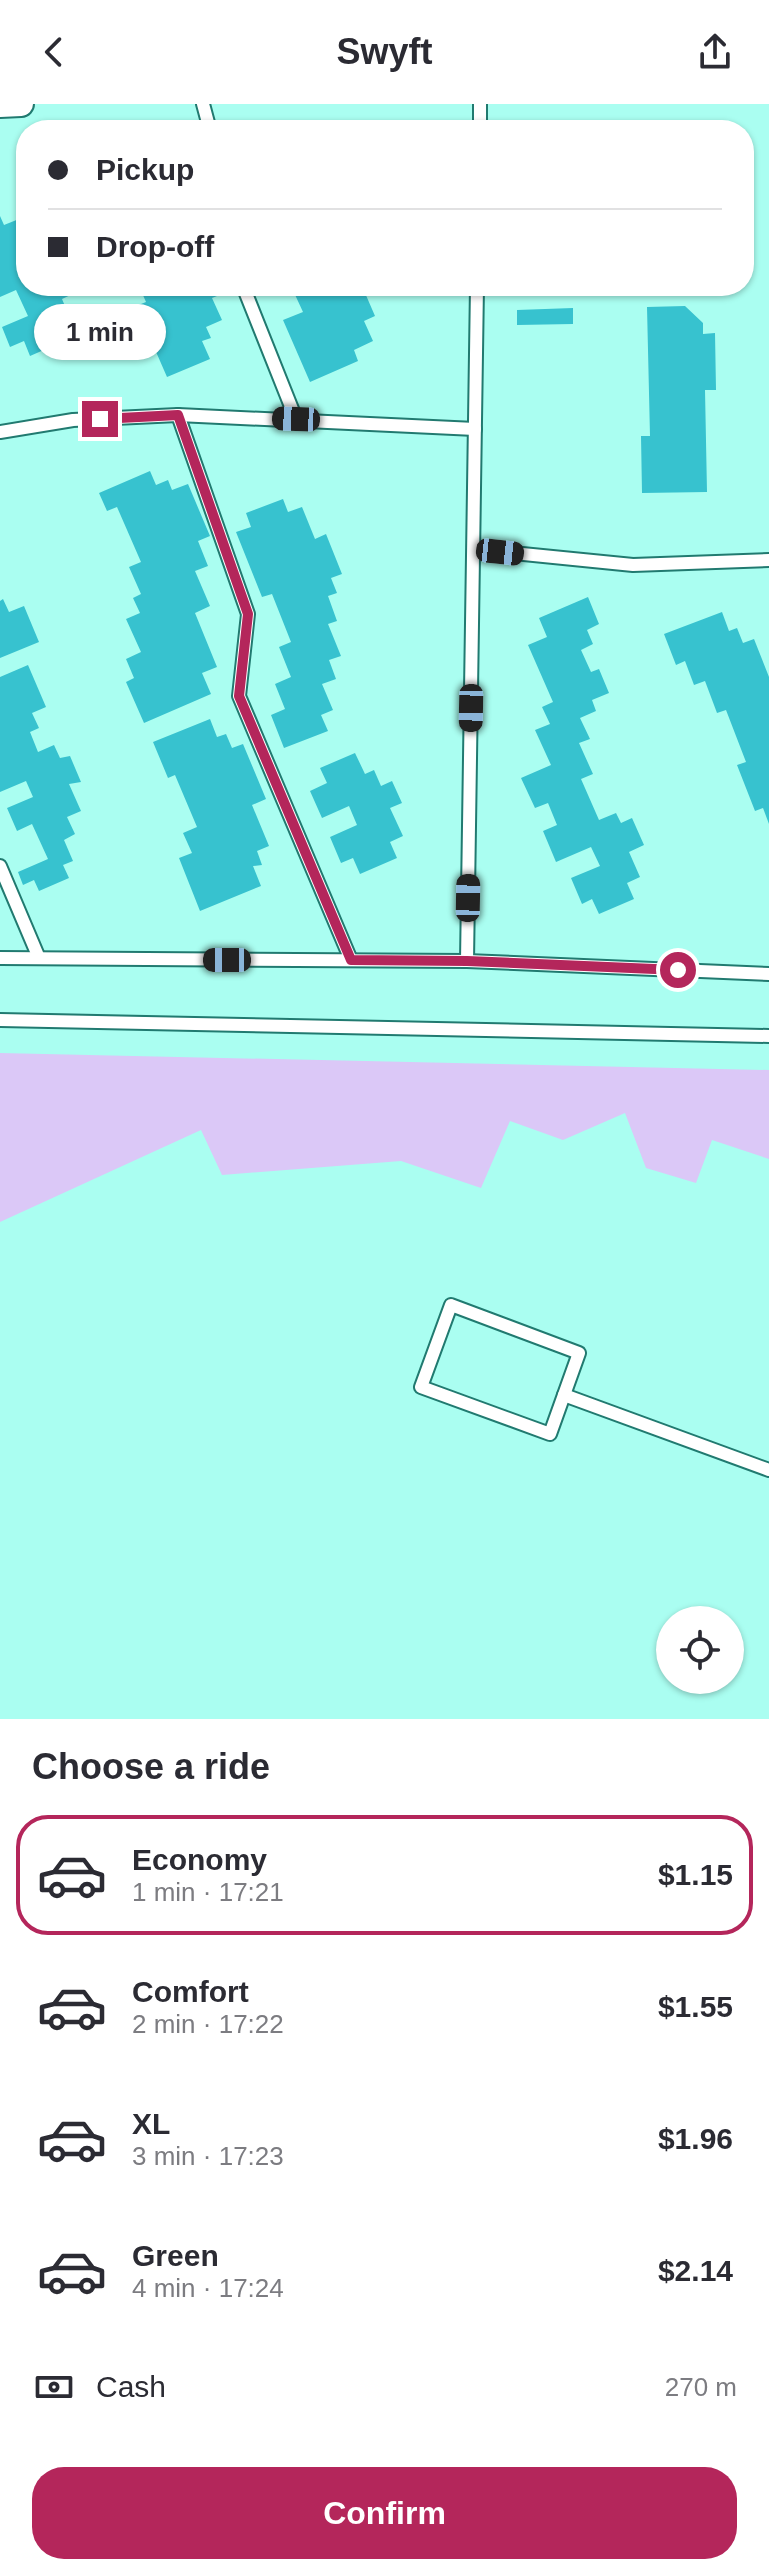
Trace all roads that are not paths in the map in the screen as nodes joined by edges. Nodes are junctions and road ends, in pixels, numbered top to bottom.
1 (21, 104) edge
2 (0, 105) edge
3 (247, 296) edge
4 (477, 296) edge
5 (178, 415) junction
6 (296, 419) junction
7 (475, 429) junction
8 (0, 432) edge
9 (474, 549) junction
10 (769, 560) edge
11 (0, 866) edge
12 (0, 958) edge
13 (39, 958) junction
14 (351, 960) junction
15 (467, 961) junction
16 (769, 974) edge
17 (0, 1020) edge
18 (769, 1036) edge
19 (564, 1395) junction
20 (769, 1470) edge

1 - 2 street
3 - 6 lane
4 - 7 lane
5 - 6 lane
5 - 8 lane
5 - 14 lane
6 - 7 lane
7 - 9 lane
9 - 10 lane
9 - 15 lane
11 - 13 lane
12 - 13 lane
13 - 14 lane
14 - 15 lane
15 - 16 lane
17 - 18 lane
19 - 19 lane
19 - 20 lane

